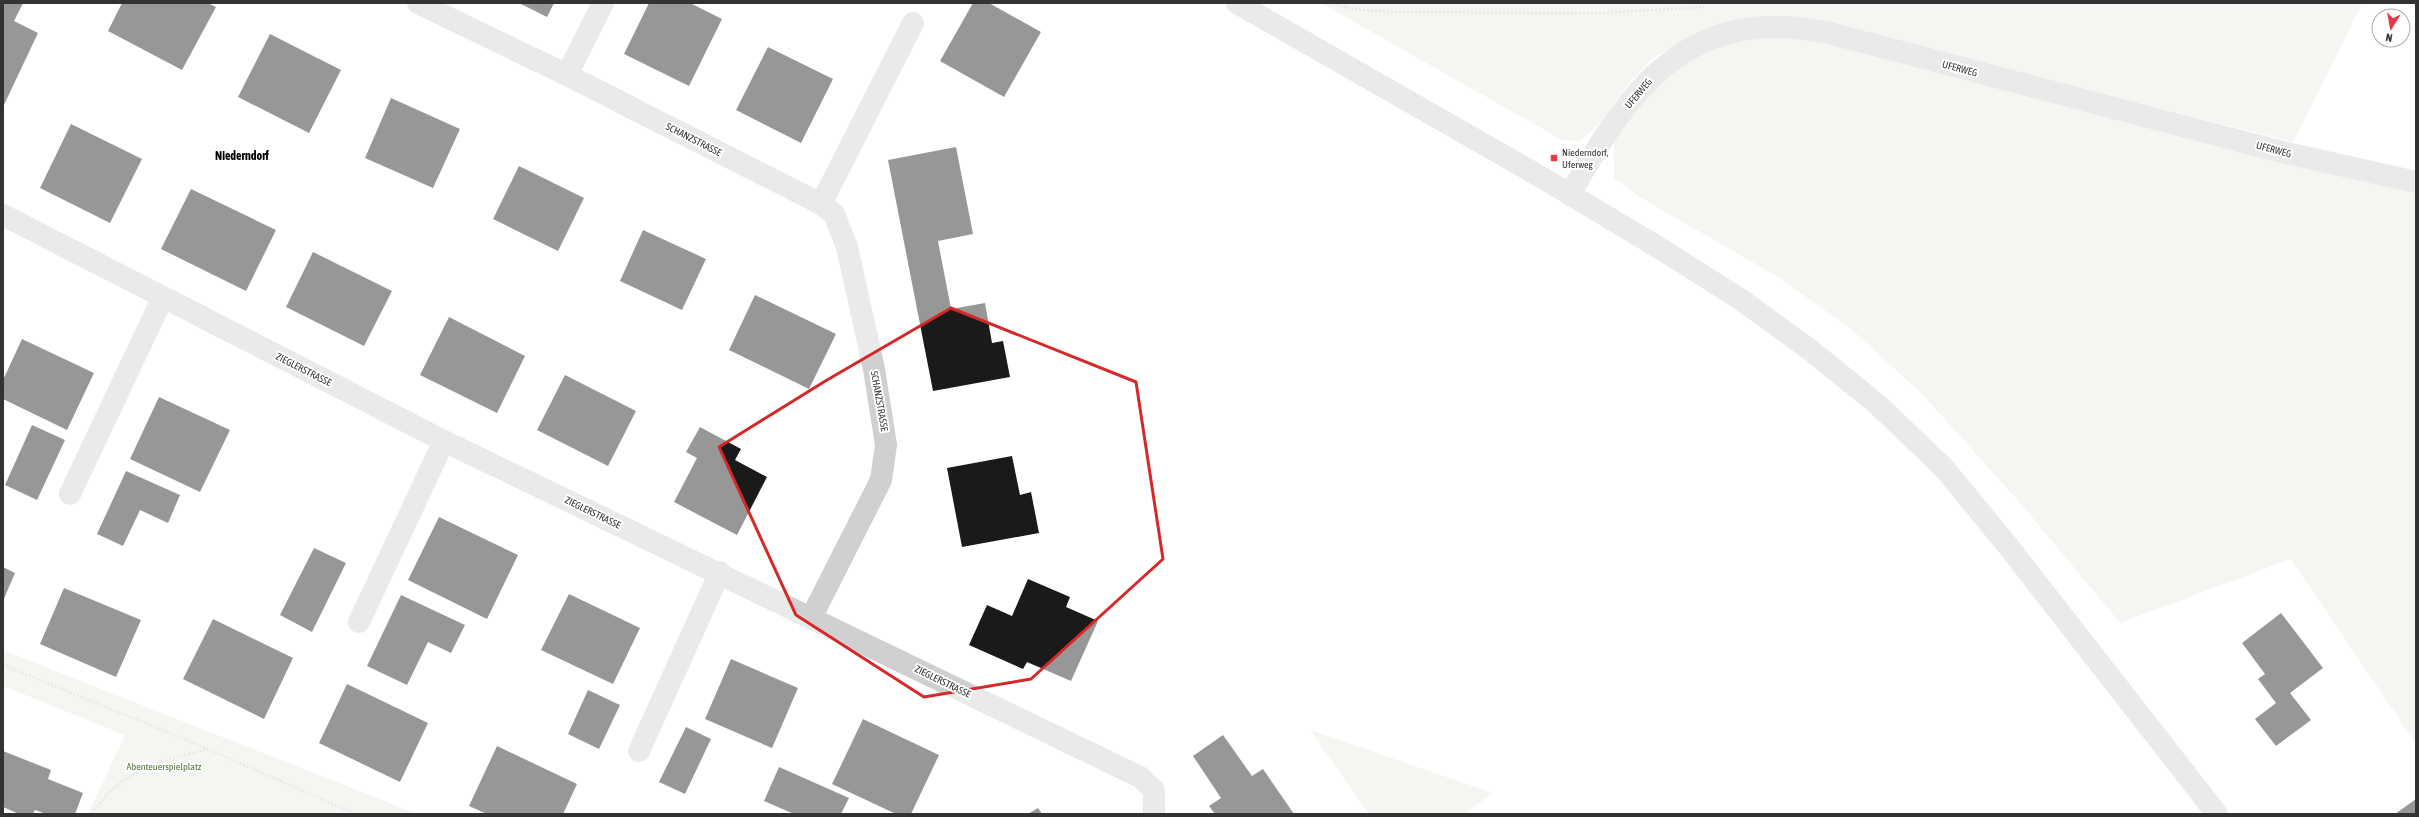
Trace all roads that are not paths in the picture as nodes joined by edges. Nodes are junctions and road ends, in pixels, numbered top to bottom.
1 (418, 3) edge
2 (603, 3) edge
3 (1237, 3) edge
4 (913, 23) dead end
5 (567, 75) junction
6 (2416, 182) edge
7 (1570, 194) junction
8 (821, 204) junction
9 (3, 215) edge
10 (163, 297) junction
11 (444, 441) junction
12 (70, 494) dead end
13 (720, 572) junction
14 (811, 618) junction
15 (359, 622) dead end
16 (639, 751) dead end
17 (1155, 807) edge
18 (2217, 814) edge

1 - 5 street, SCHANZSTRASSE
2 - 5 street
3 - 7 street
4 - 8 street
5 - 8 street, SCHANZSTRASSE
6 - 7 street, UFERWEG
7 - 18 street
8 - 14 street, SCHANZSTRASSE
9 - 10 street, ZIEGLERSTRASSE
10 - 11 street, ZIEGLERSTRASSE
10 - 12 street
11 - 13 street, ZIEGLERSTRASSE
11 - 15 street
13 - 14 street, ZIEGLERSTRASSE
13 - 16 street
14 - 17 street, ZIEGLERSTRASSE

